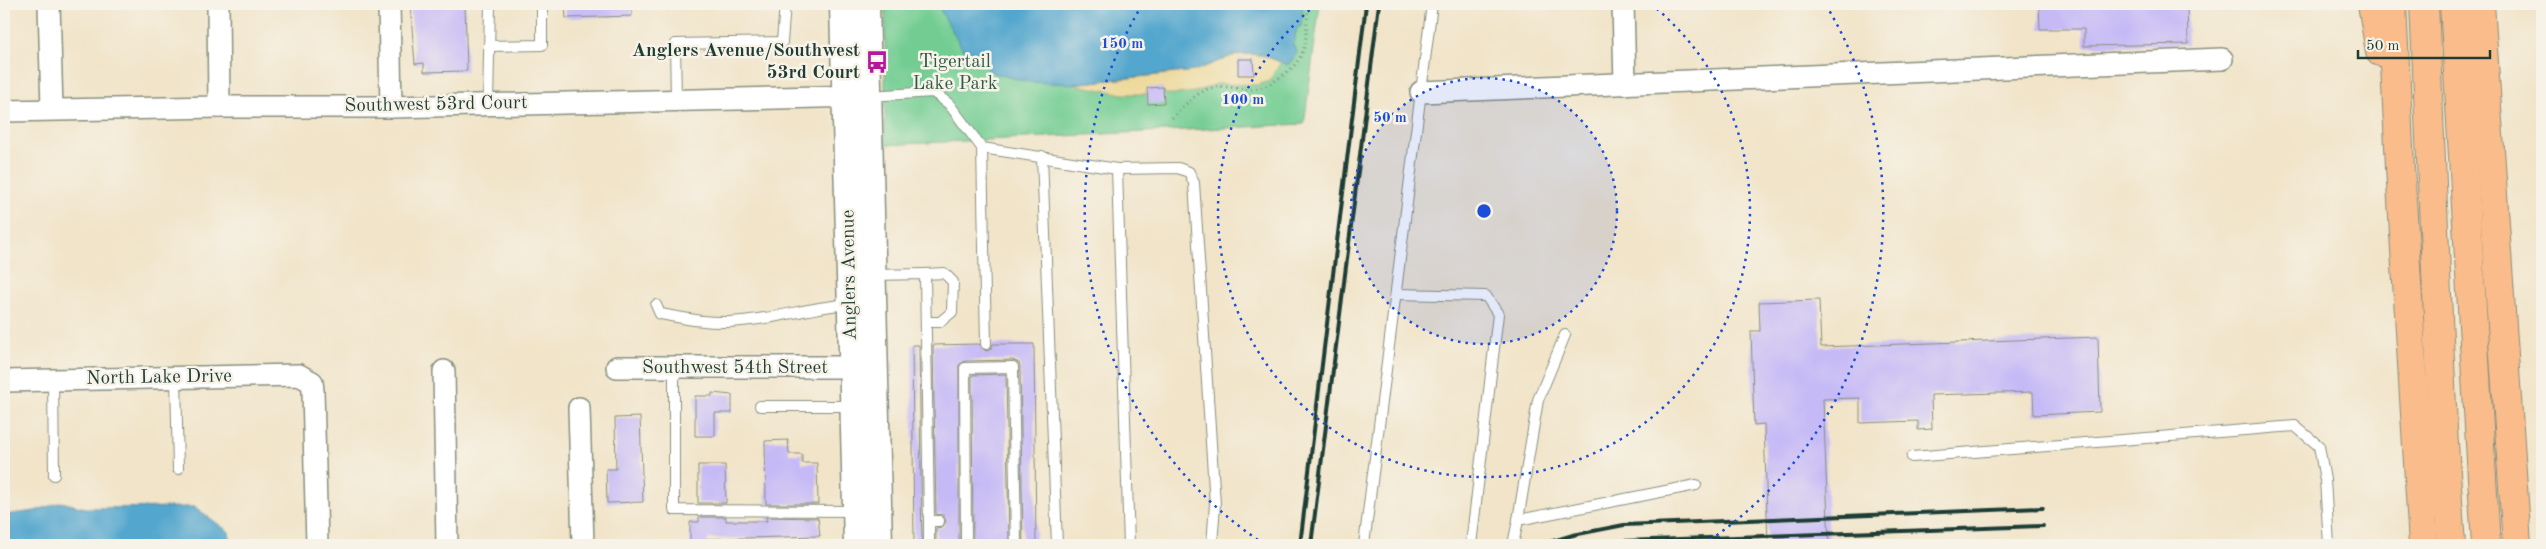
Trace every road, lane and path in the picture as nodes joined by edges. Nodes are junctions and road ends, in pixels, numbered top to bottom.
1 (49, 4) edge
2 (218, 4) edge
3 (389, 4) edge
4 (490, 4) edge
5 (542, 4) edge
6 (785, 4) edge
7 (843, 4) edge
8 (866, 4) edge
9 (1308, 4) edge
10 (1432, 4) edge
11 (1623, 4) edge
12 (2372, 4) edge
13 (2392, 4) edge
14 (2424, 4) edge
15 (2454, 4) edge
16 (2480, 4) edge
17 (489, 46) junction
18 (2222, 60) dead end
19 (1626, 84) junction
20 (1421, 92) junction
21 (857, 96) junction
22 (676, 100) junction
23 (488, 105) junction
24 (219, 107) junction
25 (391, 107) junction
26 (52, 109) junction
27 (4, 111) edge
28 (1172, 118) dead end
29 (982, 148) junction
30 (1042, 156) junction
31 (2400, 167) junction
32 (1118, 169) junction
33 (926, 274) junction
34 (872, 275) junction
35 (1396, 294) junction
36 (851, 304) junction
37 (656, 305) dead end
38 (926, 322) junction
39 (1564, 335) dead end
40 (986, 344) dead end
41 (617, 367) dead end
42 (852, 367) junction
43 (674, 368) junction
44 (444, 371) dead end
45 (176, 378) junction
46 (53, 380) junction
47 (4, 381) edge
48 (760, 406) dead end
49 (854, 406) junction
50 (579, 408) dead end
51 (1912, 457) dead end
52 (178, 469) dead end
53 (54, 475) dead end
54 (1696, 485) dead end
55 (2419, 496) junction
56 (856, 510) junction
57 (1518, 520) junction
58 (317, 545) edge
59 (447, 545) edge
60 (583, 545) edge
61 (857, 545) edge
62 (879, 545) edge
63 (929, 545) edge
64 (966, 545) edge
65 (1016, 545) edge
66 (1057, 545) edge
67 (1129, 545) edge
68 (1212, 545) edge
69 (1364, 545) edge
70 (1471, 545) edge
71 (1513, 545) edge
72 (2329, 545) edge
73 (2413, 545) edge
74 (2423, 545) edge
75 (2451, 545) edge
76 (2486, 545) edge
77 (2517, 545) edge

1 - 26 street
2 - 24 street
3 - 25 street
4 - 17 lane
5 - 17 lane
6 - 22 lane
7 - 21 street, Anglers Avenue
8 - 21 street, Anglers Avenue
9 - 28 path
10 - 20 lane
11 - 19 street
12 - 31 highway
13 - 31 highway
14 - 75 highway
15 - 76 highway
16 - 77 highway
17 - 23 lane
18 - 19 street
19 - 20 street
20 - 35 lane
21 - 22 street, Southwest 53rd Court
21 - 29 lane
21 - 34 street, Anglers Avenue
21 - 36 street, Anglers Avenue
22 - 23 street, Southwest 53rd Court
23 - 25 street, Southwest 53rd Court
24 - 25 street, Southwest 53rd Court
24 - 26 street, Southwest 53rd Court
26 - 27 street, Southwest 53rd Court
29 - 30 lane
29 - 40 lane
30 - 32 lane
30 - 66 lane
31 - 55 highway
32 - 67 lane
32 - 68 lane
33 - 34 lane
33 - 38 lane
33 - 38 lane
34 - 62 street, Anglers Avenue
35 - 69 lane
35 - 70 lane
36 - 37 lane
36 - 42 street, Anglers Avenue
38 - 63 lane
39 - 57 lane
41 - 43 street, Southwest 54th Street
42 - 43 street, Southwest 54th Street
42 - 49 street, Anglers Avenue
43 - 56 lane
44 - 59 street
45 - 46 street, North Lake Drive
45 - 52 lane
45 - 58 street, North Lake Drive
46 - 47 street, North Lake Drive
46 - 53 lane
48 - 49 lane
49 - 56 street, Anglers Avenue
50 - 60 street
51 - 72 lane
54 - 57 lane
55 - 73 highway
55 - 74 highway
56 - 61 street, Anglers Avenue
57 - 71 lane
64 - 65 lane

